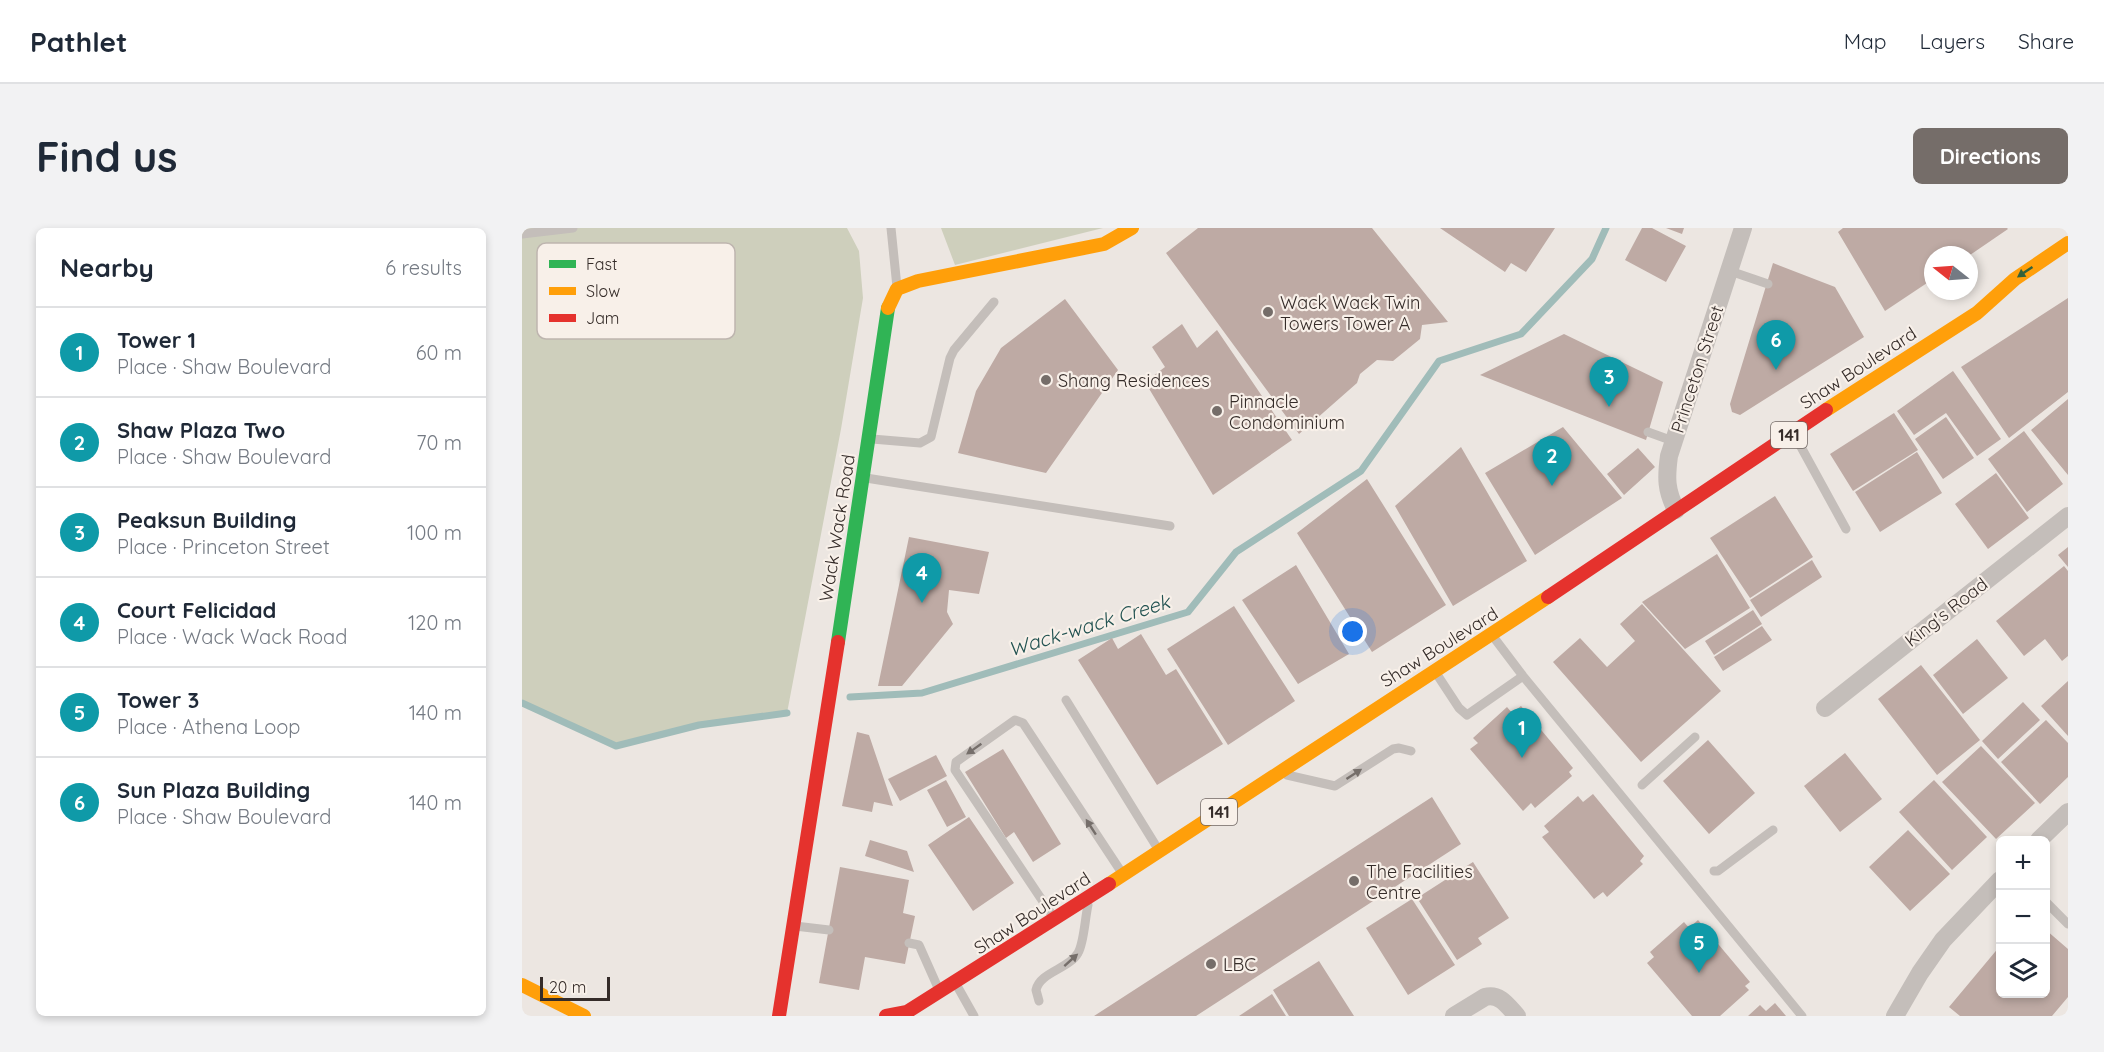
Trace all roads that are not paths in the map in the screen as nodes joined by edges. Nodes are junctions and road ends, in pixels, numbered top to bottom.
1 (573, 228) edge
2 (1132, 228) edge
3 (1743, 228) edge
4 (889, 230) edge
5 (522, 234) edge
6 (2068, 243) edge
7 (1730, 271) junction
8 (1768, 284) dead end
9 (897, 289) junction
10 (2013, 297) dead end
11 (994, 302) dead end
12 (1986, 307) junction
13 (1648, 432) dead end
14 (1793, 432) junction
15 (869, 439) junction
16 (1673, 441) junction
17 (864, 478) junction
18 (1676, 510) junction
19 (2068, 516) edge
20 (1170, 526) dead end
21 (1846, 529) dead end
22 (1492, 635) junction
23 (1435, 671) junction
24 (1523, 676) junction
25 (1066, 699) dead end
26 (1825, 708) dead end
27 (1695, 737) dead end
28 (1412, 751) dead end
29 (1279, 773) junction
30 (1642, 785) dead end
31 (2068, 812) edge
32 (1773, 830) dead end
33 (2044, 836) edge
34 (1159, 851) junction
35 (1714, 871) dead end
36 (1123, 875) junction
37 (1996, 885) edge
38 (1089, 897) junction
39 (2050, 906) edge
40 (1054, 919) junction
41 (2068, 924) edge
42 (794, 926) junction
43 (829, 930) dead end
44 (909, 943) dead end
45 (954, 982) junction
46 (522, 985) edge
47 (940, 992) junction
48 (1039, 1000) dead end
49 (905, 1014) edge
50 (1897, 1015) edge
51 (584, 1016) edge
52 (779, 1016) edge
53 (886, 1016) edge
54 (974, 1016) edge
55 (1454, 1016) edge
56 (1517, 1016) edge
57 (1802, 1016) edge

1 - 5 lane
2 - 9 main road
3 - 7 street, Princeton Street
4 - 9 lane
6 -> 12 main road, Shaw Boulevard / 141
7 - 8 lane
7 - 16 street, Princeton Street
9 - 15 main road, Wack Wack Road
10 - 12 main road, Shaw Boulevard / 141
11 - 15 lane
12 - 14 main road, Shaw Boulevard / 141
13 - 16 lane
14 - 18 main road, Shaw Boulevard / 141
14 - 21 lane
15 - 17 main road, Wack Wack Road
16 - 18 street, Princeton Street
17 - 20 lane
17 - 42 main road, Wack Wack Road
18 - 22 main road, Shaw Boulevard / 141
19 - 26 street, King's Road
22 - 23 main road, Shaw Boulevard / 141
22 - 24 lane
23 - 24 lane
23 - 29 main road, Shaw Boulevard / 141
24 - 57 lane
25 - 34 lane
27 - 30 lane
29 -> 28 lane
29 - 34 main road, Shaw Boulevard / 141
31 - 33 street
32 - 35 lane
34 - 36 main road, Shaw Boulevard / 141
36 - 38 main road, Shaw Boulevard / 141
36 -> 40 lane
37 - 50 street
38 - 40 main road, Shaw Boulevard / 141
48 -> 38 lane
39 - 41 lane
40 - 45 main road, Shaw Boulevard / 141
42 - 43 lane
42 - 52 main road, Wack Wack Road
44 - 47 lane
45 - 47 main road, Shaw Boulevard / 141
45 - 54 lane
46 - 51 main road
47 - 49 main road, Shaw Boulevard / 141
49 - 53 main road, Shaw Boulevard / 141
55 - 56 street

